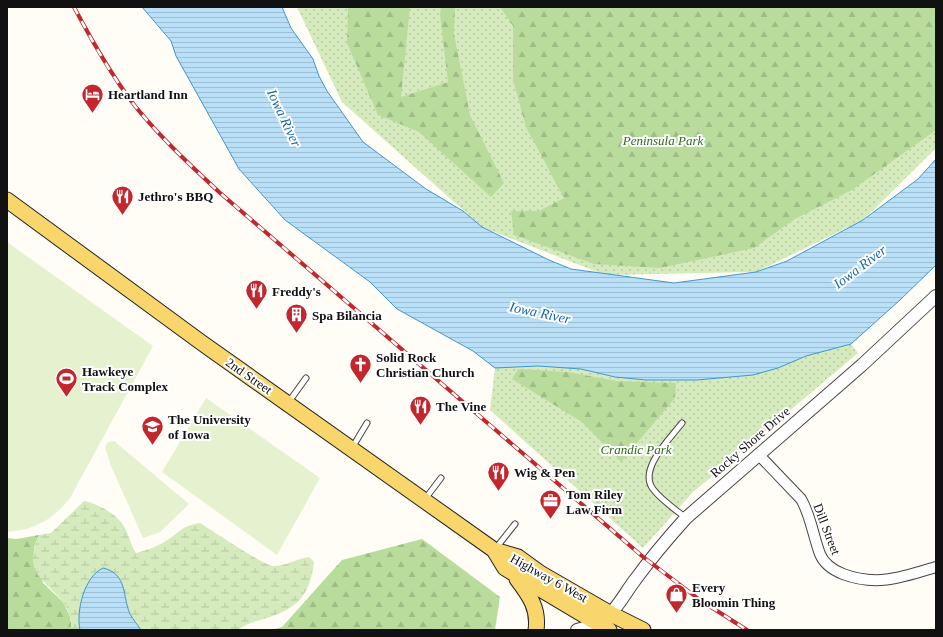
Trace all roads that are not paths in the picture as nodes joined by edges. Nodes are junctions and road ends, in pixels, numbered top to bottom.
1 (7, 200) edge
2 (936, 296) edge
3 (306, 378) dead end
4 (288, 404) junction
5 (367, 423) dead end
6 (682, 423) dead end
7 (351, 449) junction
8 (758, 454) junction
9 (441, 478) dead end
10 (424, 501) junction
11 (686, 518) junction
12 (515, 524) dead end
13 (494, 550) junction
14 (936, 567) edge
15 (512, 572) junction
16 (611, 614) junction
17 (600, 628) edge
18 (536, 630) edge
19 (577, 630) edge
20 (643, 630) edge

1 - 4 main road, 2nd Street
2 - 8 street, Rocky Shore Drive
3 - 4 lane
4 - 7 main road, 2nd Street
5 - 7 lane
6 - 11 lane
7 - 10 main road, 2nd Street
8 - 11 street, Rocky Shore Drive
8 - 14 street, Dill Street
9 - 10 lane
10 - 13 main road, 2nd Street
11 - 16 street, Rocky Shore Drive
12 - 13 lane
13 - 15 main road, Highway 6 West
13 - 16 main road, Highway 6 West
15 - 17 main road, Highway 6 West
15 - 18 main road
16 - 17 street, Rocky Shore Drive
16 - 20 main road, Highway 6 West
17 - 19 street

